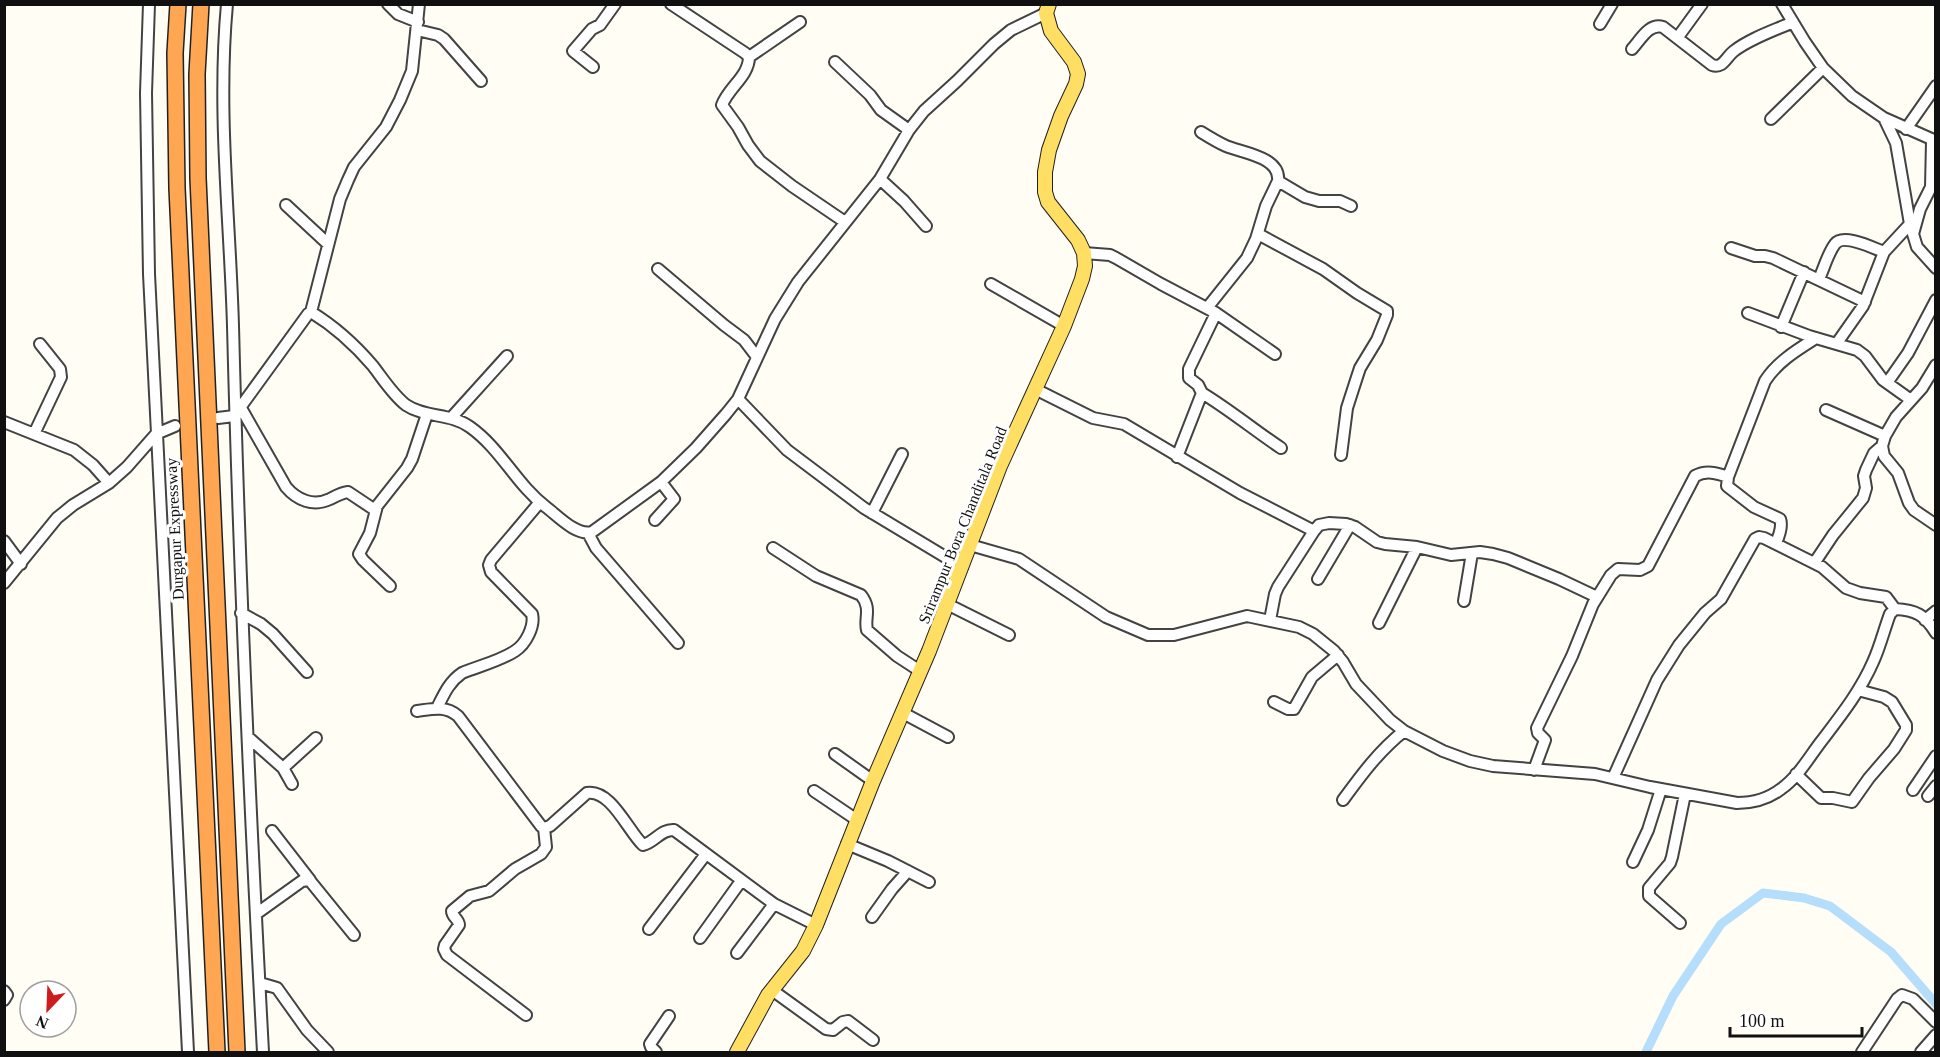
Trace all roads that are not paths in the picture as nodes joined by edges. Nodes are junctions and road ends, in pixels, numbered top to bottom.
1 (149, 4) edge
2 (178, 4) edge
3 (201, 4) edge
4 (227, 4) edge
5 (388, 4) edge
6 (419, 4) edge
7 (615, 4) edge
8 (670, 4) edge
9 (1612, 4) edge
10 (1702, 4) edge
11 (1782, 4) edge
12 (1048, 8) edge
13 (800, 22) dead end
14 (1793, 22) junction
15 (1600, 24) dead end
16 (417, 26) junction
17 (1678, 37) junction
18 (1632, 49) dead end
19 (749, 57) junction
20 (835, 62) dead end
21 (593, 67) dead end
22 (1823, 68) junction
23 (481, 81) dead end
24 (1935, 86) edge
25 (1884, 118) junction
26 (1772, 119) dead end
27 (1906, 129) junction
28 (909, 130) junction
29 (1200, 132) dead end
30 (1934, 141) edge
31 (880, 179) junction
32 (1278, 181) junction
33 (286, 205) dead end
34 (1351, 206) dead end
35 (845, 222) junction
36 (926, 226) dead end
37 (1911, 229) junction
38 (1258, 234) junction
39 (328, 244) junction
40 (1731, 248) dead end
41 (1884, 252) junction
42 (1084, 253) junction
43 (1935, 268) edge
44 (658, 269) dead end
45 (1804, 272) junction
46 (1819, 279) junction
47 (991, 284) dead end
48 (1935, 300) edge
49 (1865, 302) junction
50 (1211, 310) junction
51 (311, 312) junction
52 (1748, 313) dead end
53 (1064, 326) junction
54 (1781, 327) junction
55 (1816, 338) junction
56 (1837, 343) junction
57 (40, 344) dead end
58 (1275, 354) dead end
59 (507, 356) dead end
60 (757, 357) junction
61 (1935, 365) edge
62 (1887, 383) junction
63 (1035, 389) junction
64 (1202, 393) junction
65 (738, 399) junction
66 (1911, 400) junction
67 (1826, 410) dead end
68 (237, 412) junction
69 (427, 414) junction
70 (218, 418) dead end
71 (451, 418) junction
72 (4, 422) edge
73 (175, 426) dead end
74 (34, 434) junction
75 (156, 434) junction
76 (1883, 441) junction
77 (1281, 448) dead end
78 (902, 454) dead end
79 (1341, 456) dead end
80 (1177, 457) junction
81 (1728, 477) junction
82 (661, 482) junction
83 (109, 483) junction
84 (540, 502) junction
85 (375, 510) junction
86 (872, 513) junction
87 (655, 520) dead end
88 (1350, 525) junction
89 (1935, 525) edge
90 (1314, 531) junction
91 (588, 533) junction
92 (4, 541) edge
93 (1776, 543) junction
94 (970, 545) junction
95 (1417, 547) junction
96 (773, 548) dead end
97 (1472, 553) junction
98 (1815, 562) junction
99 (21, 564) junction
100 (962, 567) junction
101 (1318, 579) dead end
102 (4, 583) edge
103 (390, 586) dead end
104 (1597, 597) junction
105 (1464, 601) dead end
106 (947, 604) junction
107 (1895, 609) junction
108 (1935, 611) edge
109 (241, 613) junction
110 (1270, 620) junction
111 (1925, 620) junction
112 (1379, 623) dead end
113 (1935, 633) edge
114 (1009, 634) dead end
115 (678, 643) dead end
116 (1338, 655) junction
117 (920, 670) junction
118 (307, 672) dead end
119 (1858, 690) junction
120 (1274, 702) dead end
121 (437, 708) junction
122 (417, 711) dead end
123 (903, 713) junction
124 (1404, 731) junction
125 (248, 737) junction
126 (948, 737) dead end
127 (316, 738) dead end
128 (835, 754) dead end
129 (1935, 756) edge
130 (283, 768) junction
131 (1534, 770) junction
132 (1796, 774) junction
133 (1613, 778) junction
134 (873, 781) junction
135 (292, 784) dead end
136 (1935, 786) edge
137 (1661, 789) junction
138 (1913, 790) dead end
139 (814, 791) dead end
140 (1685, 794) junction
141 (1928, 796) dead end
142 (1343, 800) dead end
143 (857, 820) junction
144 (544, 828) junction
145 (272, 831) dead end
146 (847, 844) junction
147 (706, 854) junction
148 (1633, 862) dead end
149 (908, 871) junction
150 (310, 880) junction
151 (741, 880) junction
152 (929, 882) dead end
153 (774, 904) junction
154 (256, 914) junction
155 (872, 917) dead end
156 (1680, 923) dead end
157 (816, 926) junction
158 (649, 929) dead end
159 (354, 935) dead end
160 (700, 938) dead end
161 (737, 953) dead end
162 (260, 983) junction
163 (772, 990) junction
164 (4, 991) edge
165 (4, 1000) edge
166 (526, 1015) dead end
167 (669, 1016) dead end
168 (1935, 1022) edge
169 (1935, 1035) edge
170 (873, 1040) dead end
171 (188, 1053) edge
172 (217, 1053) edge
173 (237, 1053) edge
174 (263, 1053) edge
175 (328, 1053) edge
176 (656, 1053) edge
177 (737, 1053) edge
178 (1862, 1053) edge
179 (1921, 1053) edge

1 - 75 street
2 - 172 highway, Durgapur Expressway
3 - 173 highway
4 - 68 street
5 - 16 street
6 - 16 street
7 - 21 street
8 - 19 street
9 - 15 street
10 - 17 street
11 - 14 street
12 - 28 street
12 - 42 main road
13 - 19 street
14 - 17 street
14 - 22 street
16 - 23 street
16 - 39 street
17 - 18 street
19 - 35 street
20 - 28 street
22 - 25 street
22 - 26 street
24 - 27 street
25 - 27 street
25 - 37 street
27 - 30 street
28 - 31 street
29 - 32 street
30 - 37 street
31 - 35 street
31 - 36 street
32 - 34 street
32 - 38 street
33 - 39 street
35 - 60 street
37 - 41 street
37 - 43 street
38 - 50 street
38 - 79 street
39 - 51 street
40 - 45 street
41 - 46 street
41 - 49 street
42 - 50 street
42 - 53 main road, Srirampur Bora Chanditala Road
44 - 60 street
45 - 46 street
45 - 54 street
46 - 49 street
47 - 53 street
48 - 62 street
49 - 56 street
50 - 58 street
50 - 64 street
51 - 68 street
51 - 69 street
52 - 54 street
53 - 63 main road, Srirampur Bora Chanditala Road
54 - 55 street
55 - 56 street
55 - 81 street
56 - 62 street
57 - 74 street
59 - 71 street
60 - 65 street
61 - 66 street
62 - 66 street
63 - 80 street
63 - 94 main road, Srirampur Bora Chanditala Road
64 - 77 street
64 - 80 street
65 - 82 street
65 - 86 street
66 - 76 street
67 - 76 street
68 - 70 street
68 - 85 street
68 - 109 street
69 - 71 street
69 - 85 street
71 - 84 street
72 - 74 street
73 - 75 street
74 - 83 street
75 - 83 street
75 - 171 street
76 - 89 street
76 - 98 street
78 - 86 street
80 - 90 street
81 - 93 street
81 - 104 street
82 - 87 street
82 - 91 street
83 - 99 street
84 - 91 street
84 - 121 street
85 - 103 street
86 - 100 street
88 - 90 street
88 - 95 street
88 - 101 street
90 - 110 street
91 - 115 street
92 - 99 street
93 - 98 street
93 - 133 street
94 - 100 main road, Srirampur Bora Chanditala Road
94 - 110 street
95 - 97 street
95 - 112 street
96 - 117 street
97 - 104 street
97 - 105 street
98 - 107 street
99 - 102 street
100 - 106 main road, Srirampur Bora Chanditala Road
104 - 131 street
106 - 114 street
106 - 117 main road, Srirampur Bora Chanditala Road
107 - 111 street
107 - 119 street
108 - 111 street
109 - 118 street
109 - 125 street
110 - 116 street
111 - 113 street
116 - 120 street
116 - 124 street
117 - 123 main road, Srirampur Bora Chanditala Road
119 - 132 street
119 - 132 street
121 - 122 street
121 - 144 street
123 - 126 street
123 - 134 main road, Srirampur Bora Chanditala Road
124 - 131 street
124 - 142 street
125 - 130 street
125 - 154 street
127 - 130 street
128 - 134 street
129 - 138 street
130 - 135 street
131 - 133 street
132 - 140 street
133 - 137 street
134 - 143 main road, Srirampur Bora Chanditala Road
136 - 141 street
137 - 140 street
137 - 148 street
139 - 143 street
140 - 156 street
143 - 146 main road, Srirampur Bora Chanditala Road
144 - 147 street
144 - 166 street
145 - 150 street
146 - 149 street
146 - 157 main road, Srirampur Bora Chanditala Road
147 - 151 street
147 - 158 street
149 - 152 street
149 - 155 street
150 - 154 street
150 - 159 street
151 - 153 street
151 - 160 street
153 - 157 street
153 - 161 street
154 - 162 street
157 - 163 main road, Srirampur Bora Chanditala Road
162 - 174 street
162 - 175 street
163 - 170 street
163 - 177 main road, Srirampur Bora Chanditala Road
164 - 165 street
167 - 176 street
168 - 178 street
169 - 179 street

